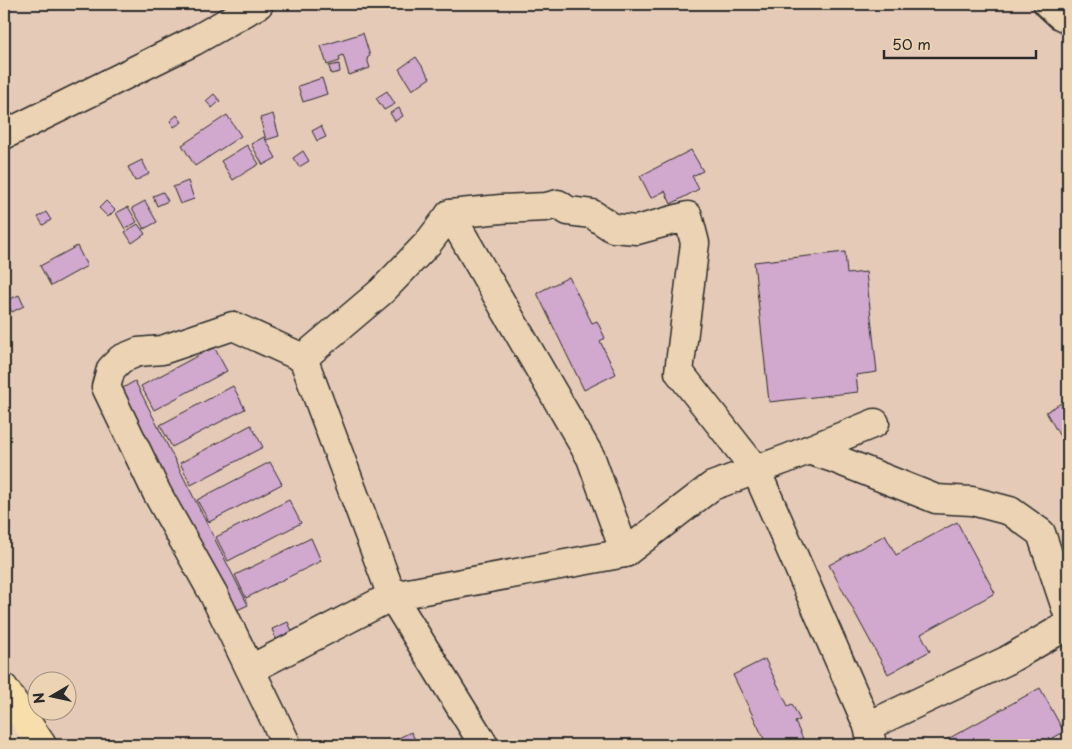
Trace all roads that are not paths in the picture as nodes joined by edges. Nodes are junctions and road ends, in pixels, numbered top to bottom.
1 (259, 4) edge
2 (1048, 4) edge
3 (1068, 19) edge
4 (4, 135) edge
5 (450, 214) junction
6 (303, 358) junction
7 (875, 423) dead end
8 (808, 450) junction
9 (756, 470) junction
10 (625, 553) junction
11 (392, 596) junction
12 (1068, 614) edge
13 (1068, 625) edge
14 (251, 669) junction
15 (4, 688) edge
16 (24, 720) junction
17 (870, 735) edge
18 (4, 737) edge
19 (42, 745) edge
20 (287, 745) edge
21 (484, 745) edge

1 - 4 street
2 - 3 street
5 - 6 street
5 - 9 street
5 - 10 street
6 - 11 street
6 - 14 street
7 - 8 street
8 - 9 street
8 - 12 street
9 - 10 street
9 - 17 street
10 - 11 street
11 - 14 street
11 - 21 street
13 - 17 street
14 - 20 street
15 - 16 main road
16 - 18 street
16 - 19 main road

